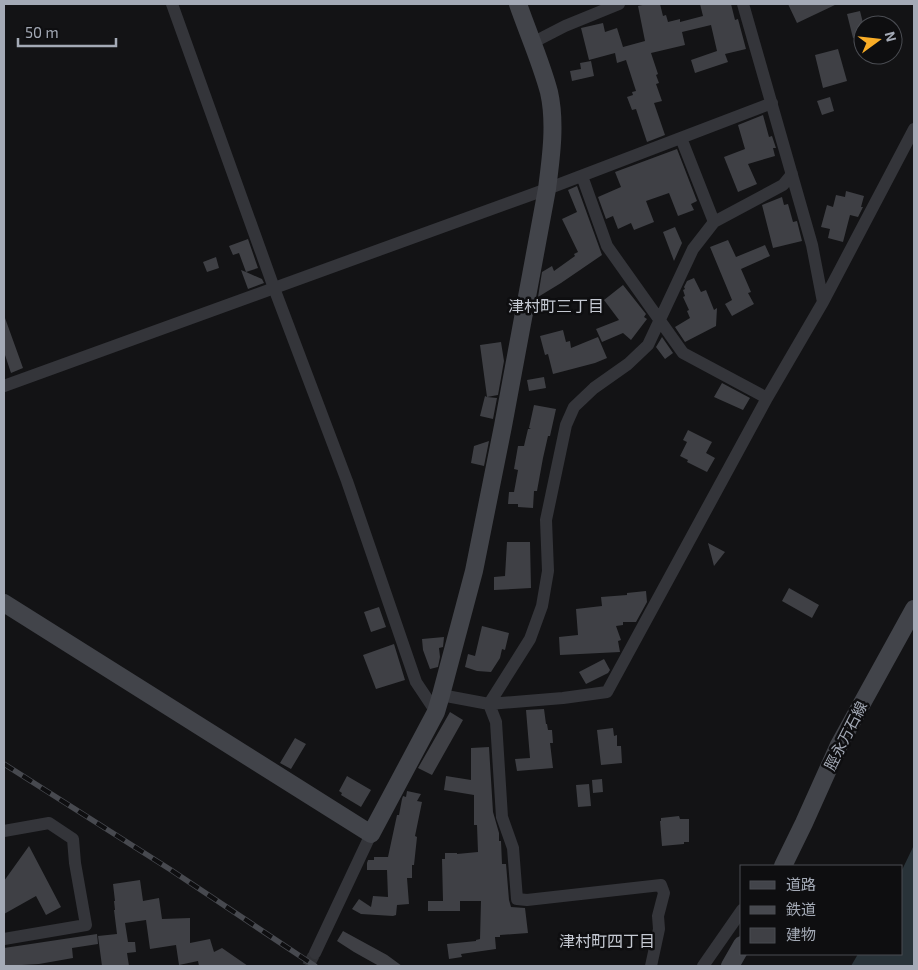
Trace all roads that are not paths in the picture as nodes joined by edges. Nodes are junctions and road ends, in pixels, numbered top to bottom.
1 (172, 4) edge
2 (518, 4) edge
3 (619, 4) edge
4 (743, 4) edge
5 (532, 43) junction
6 (772, 103) junction
7 (914, 129) edge
8 (681, 138) junction
9 (792, 174) junction
10 (582, 176) junction
11 (547, 189) junction
12 (714, 222) junction
13 (274, 288) junction
14 (823, 302) junction
15 (660, 321) junction
16 (4, 386) edge
17 (767, 398) junction
18 (4, 603) edge
19 (914, 609) edge
20 (439, 704) junction
21 (489, 704) junction
22 (804, 824) junction
23 (4, 831) edge
24 (371, 834) junction
25 (774, 865) edge
26 (784, 865) edge
27 (740, 913) edge
28 (4, 939) edge
29 (740, 948) edge
30 (315, 953) tunnel mouth
31 (651, 966) edge
32 (703, 966) edge
33 (730, 966) edge

1 - 13 street
2 - 5 street
3 - 5 street
4 - 6 street
5 - 11 street
6 - 8 street
6 - 9 street
7 - 14 street
8 - 10 street
8 - 12 street
9 - 12 street
9 - 14 street
10 - 11 street
10 - 15 street
11 - 13 street
11 - 20 street
12 - 15 street
13 - 16 street
13 - 20 street
14 - 17 street
15 - 17 street
15 - 21 street
17 - 21 street
18 - 24 street
19 - 22 street, 脛永万石線
20 - 21 street
20 - 24 street
21 - 31 street
22 - 25 street
22 - 26 street, 脛永万石線
23 - 28 street
24 - 30 street
27 - 32 street
29 - 33 street

